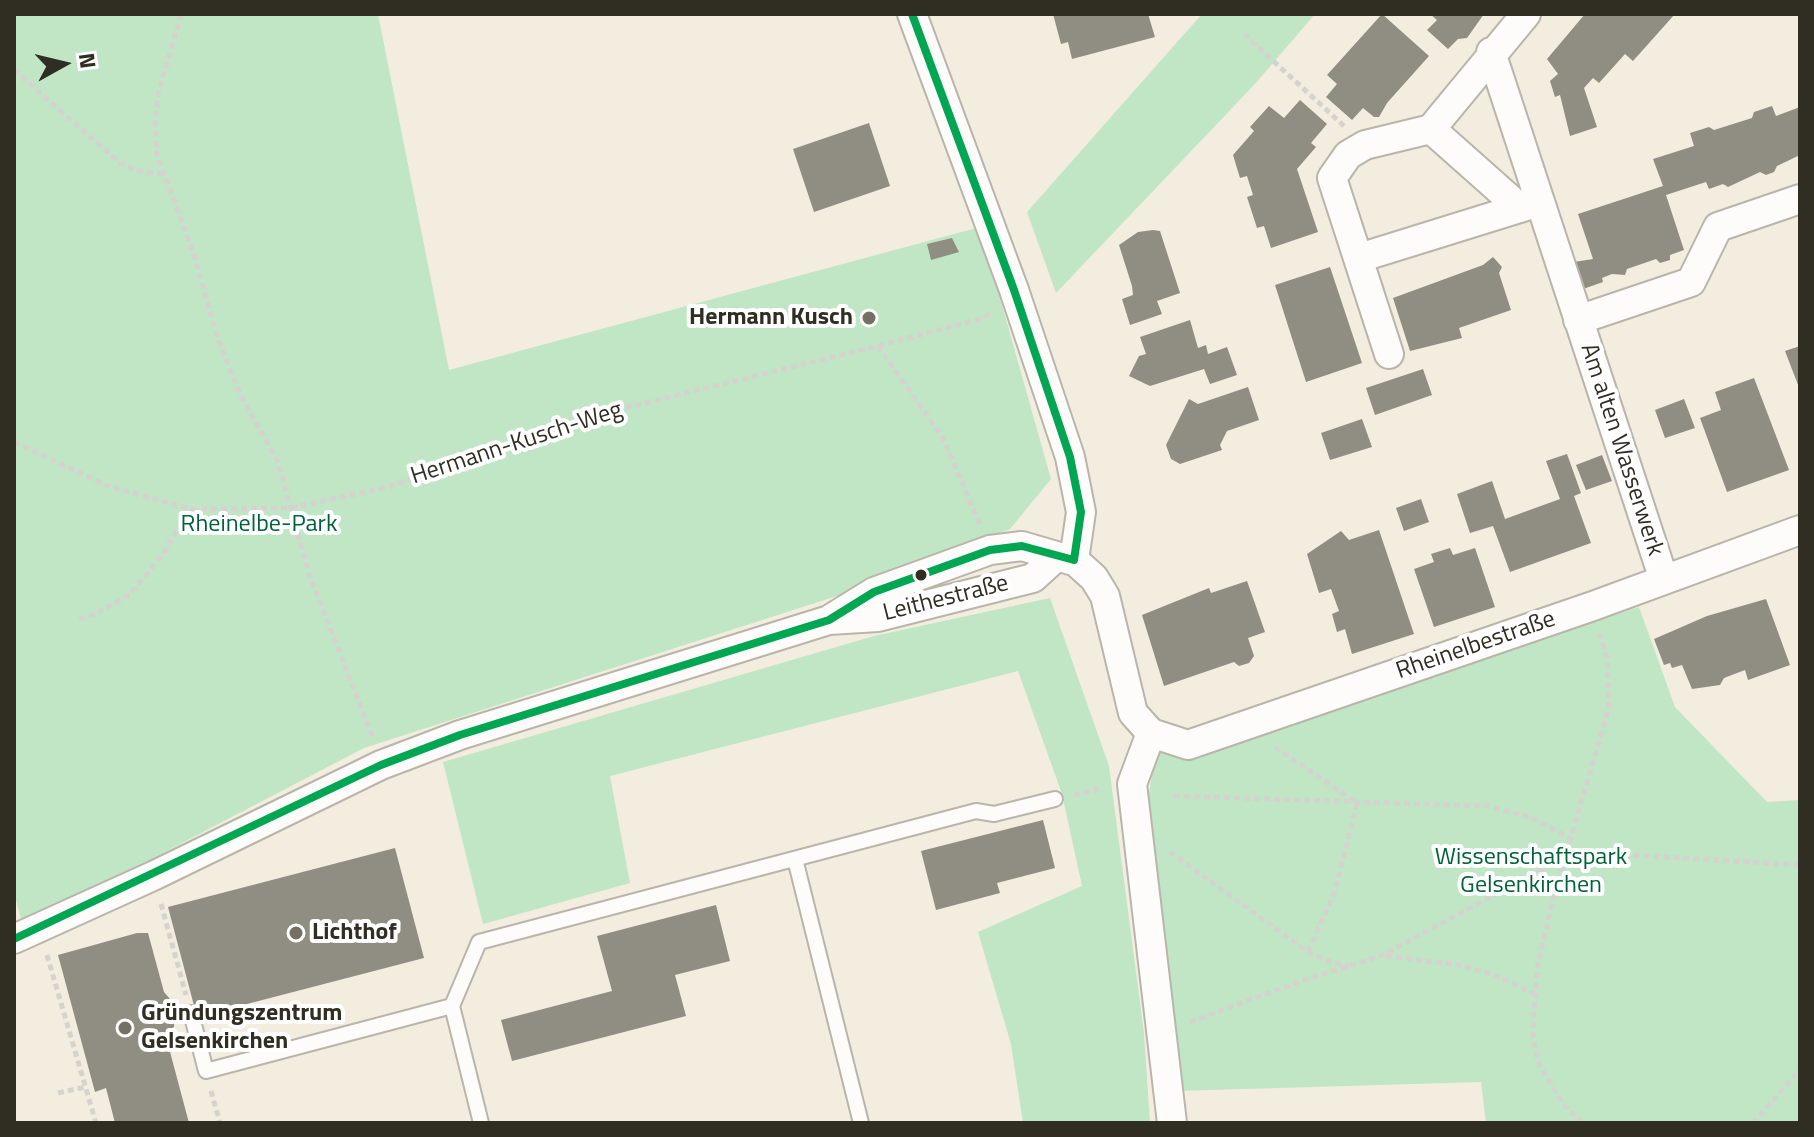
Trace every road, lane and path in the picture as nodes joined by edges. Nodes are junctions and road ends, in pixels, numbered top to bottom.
1 (181, 14) edge
2 (912, 14) edge
3 (1526, 14) edge
4 (1244, 34) dead end
5 (1491, 52) junction
6 (14, 70) edge
7 (1431, 129) junction
8 (1365, 145) junction
9 (163, 174) junction
10 (1800, 199) edge
11 (1529, 205) junction
12 (1359, 258) junction
13 (1014, 290) junction
14 (1578, 320) junction
15 (878, 346) junction
16 (1389, 354) dead end
17 (14, 442) edge
18 (970, 501) dead end
19 (291, 508) junction
20 (190, 509) junction
21 (1800, 530) edge
22 (1064, 559) junction
23 (1664, 580) junction
24 (1593, 606) junction
25 (79, 619) dead end
26 (829, 620) junction
27 (1151, 733) junction
28 (1275, 747) dead end
29 (381, 765) junction
30 (1132, 784) junction
31 (1174, 796) dead end
32 (1055, 799) joint
33 (1357, 803) junction
34 (1570, 838) junction
35 (1169, 851) dead end
36 (1566, 856) junction
37 (795, 859) junction
38 (1800, 865) edge
39 (153, 876) junction
40 (14, 939) edge
41 (1308, 952) junction
42 (1383, 955) junction
43 (1350, 966) junction
44 (55, 981) dead end
45 (1535, 994) junction
46 (452, 1006) junction
47 (191, 1013) joint
48 (1163, 1027) junction
49 (1800, 1070) edge
50 (206, 1071) junction
51 (86, 1087) junction
52 (58, 1093) dead end
53 (96, 1123) edge
54 (220, 1123) edge
55 (481, 1123) edge
56 (861, 1123) edge
57 (1172, 1123) edge
58 (1582, 1123) edge
59 (1753, 1123) edge

1 - 9 path
2 - 13 street
3 - 5 street
4 - 8 path
5 - 7 street
5 - 11 street, Am alten Wasserwerk
6 - 9 path
7 - 8 street
7 - 11 street, Am alten Wasserwerk
8 - 12 street
9 - 19 path
10 - 14 street, Am alten Wasserwerk
11 - 12 street
11 - 14 street, Am alten Wasserwerk
12 - 16 street
13 - 15 path, Hermann-Kusch-Weg
13 - 22 street
14 - 23 street, Am alten Wasserwerk
15 - 18 path
15 - 19 path, Hermann-Kusch-Weg
17 - 20 path, Hermann-Kusch-Weg
19 - 20 path, Hermann-Kusch-Weg
19 - 29 path
20 - 25 path
21 - 23 street, Rheinelbestraße
22 - 26 street, Leithestraße
22 - 26 street, Leithestraße
22 - 27 street
23 - 24 street, Rheinelbestraße
24 - 27 street, Rheinelbestraße
24 - 34 path
26 - 29 street, Leithestraße
27 - 30 street
28 - 33 path
29 - 39 street, Leithestraße
30 - 32 path
30 - 48 street
31 - 33 path
32 - 37 lane
33 - 34 path
33 - 41 path
34 - 36 path
35 - 41 path
36 - 38 path
36 - 42 path
36 - 45 path
37 - 46 lane
37 - 56 lane
39 - 40 street, Leithestraße
39 - 47 path
41 - 43 path
42 - 43 path
42 - 45 path
43 - 48 path
44 - 51 path
45 - 58 path
46 - 50 lane
46 - 55 lane
47 - 50 lane
48 - 57 street
49 - 59 path
50 - 54 path
51 - 52 path
51 - 53 path

